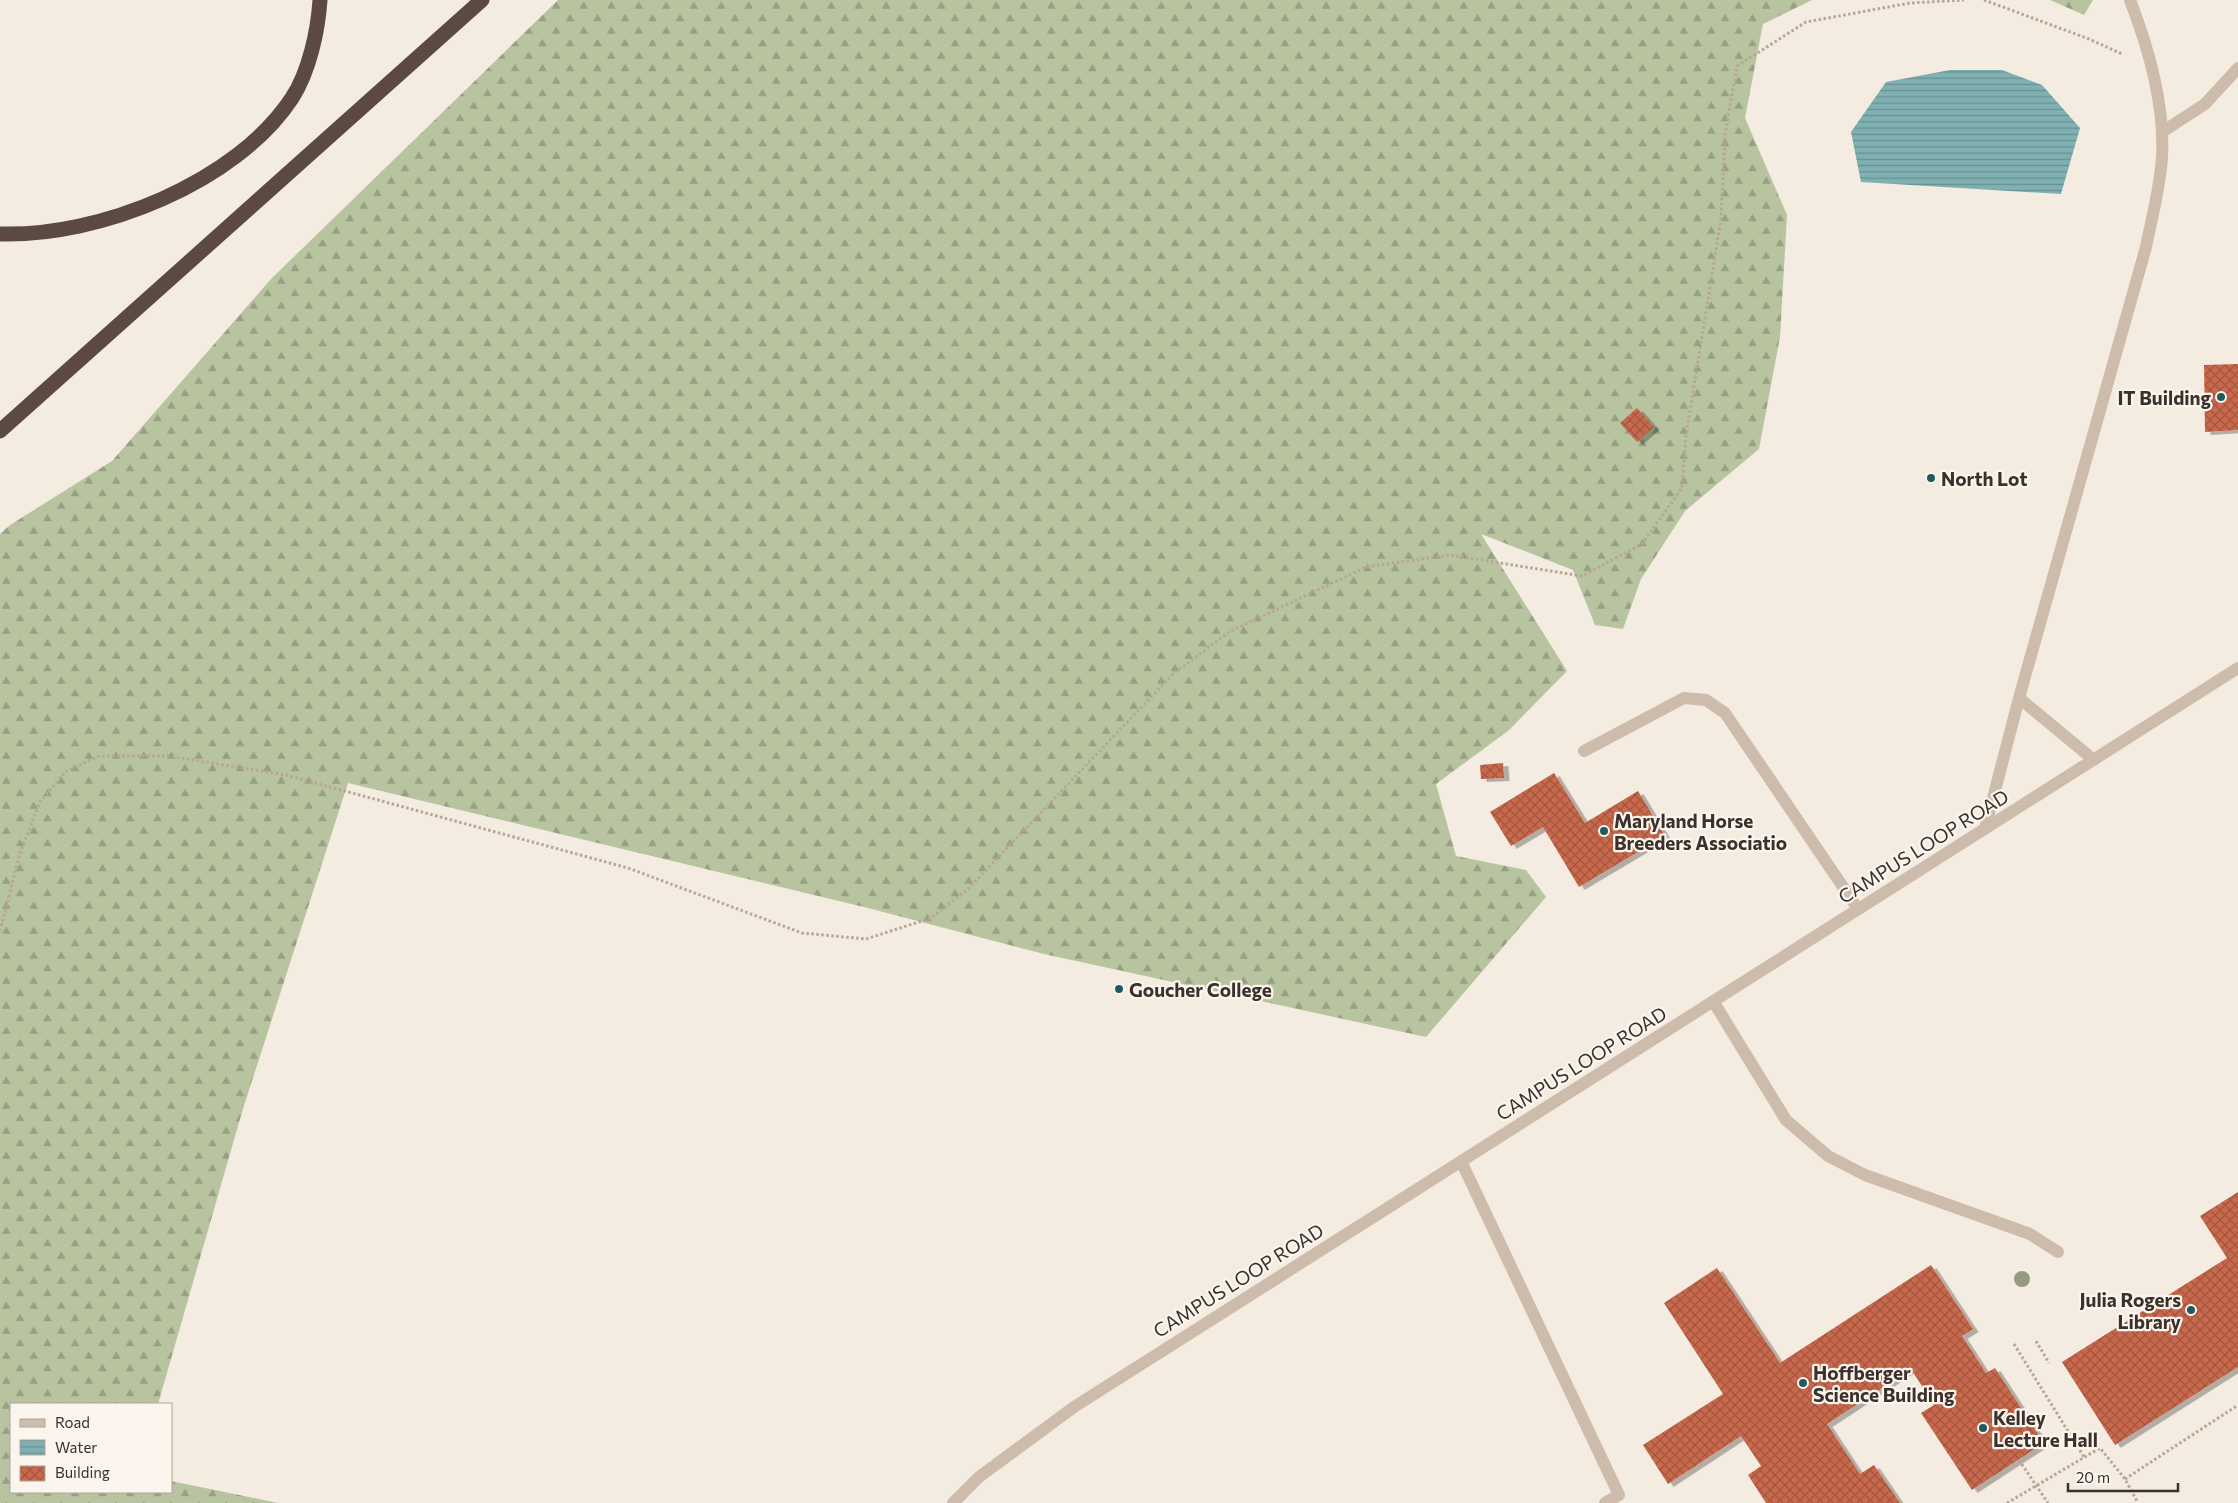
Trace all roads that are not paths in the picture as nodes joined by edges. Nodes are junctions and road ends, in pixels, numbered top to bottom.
1 (320, 0) edge
2 (482, 0) edge
3 (2130, 0) edge
4 (2238, 68) edge
5 (2162, 132) junction
6 (0, 234) edge
7 (0, 431) edge
8 (2238, 668) edge
9 (2019, 698) junction
10 (1584, 751) dead end
11 (2094, 760) junction
12 (1984, 830) junction
13 (1858, 909) junction
14 (1713, 1001) junction
15 (1461, 1161) junction
16 (2058, 1252) dead end
17 (953, 1503) edge
18 (1605, 1503) edge

1 - 6 highway
2 - 7 highway
3 - 5 street
4 - 5 street
5 - 9 street
8 - 11 street, CAMPUS LOOP ROAD
9 - 11 street
9 - 12 street
10 - 13 street
11 - 12 street, CAMPUS LOOP ROAD
12 - 13 street, CAMPUS LOOP ROAD
13 - 14 street, CAMPUS LOOP ROAD
14 - 15 street, CAMPUS LOOP ROAD
14 - 16 street
15 - 17 street, CAMPUS LOOP ROAD
15 - 18 street

